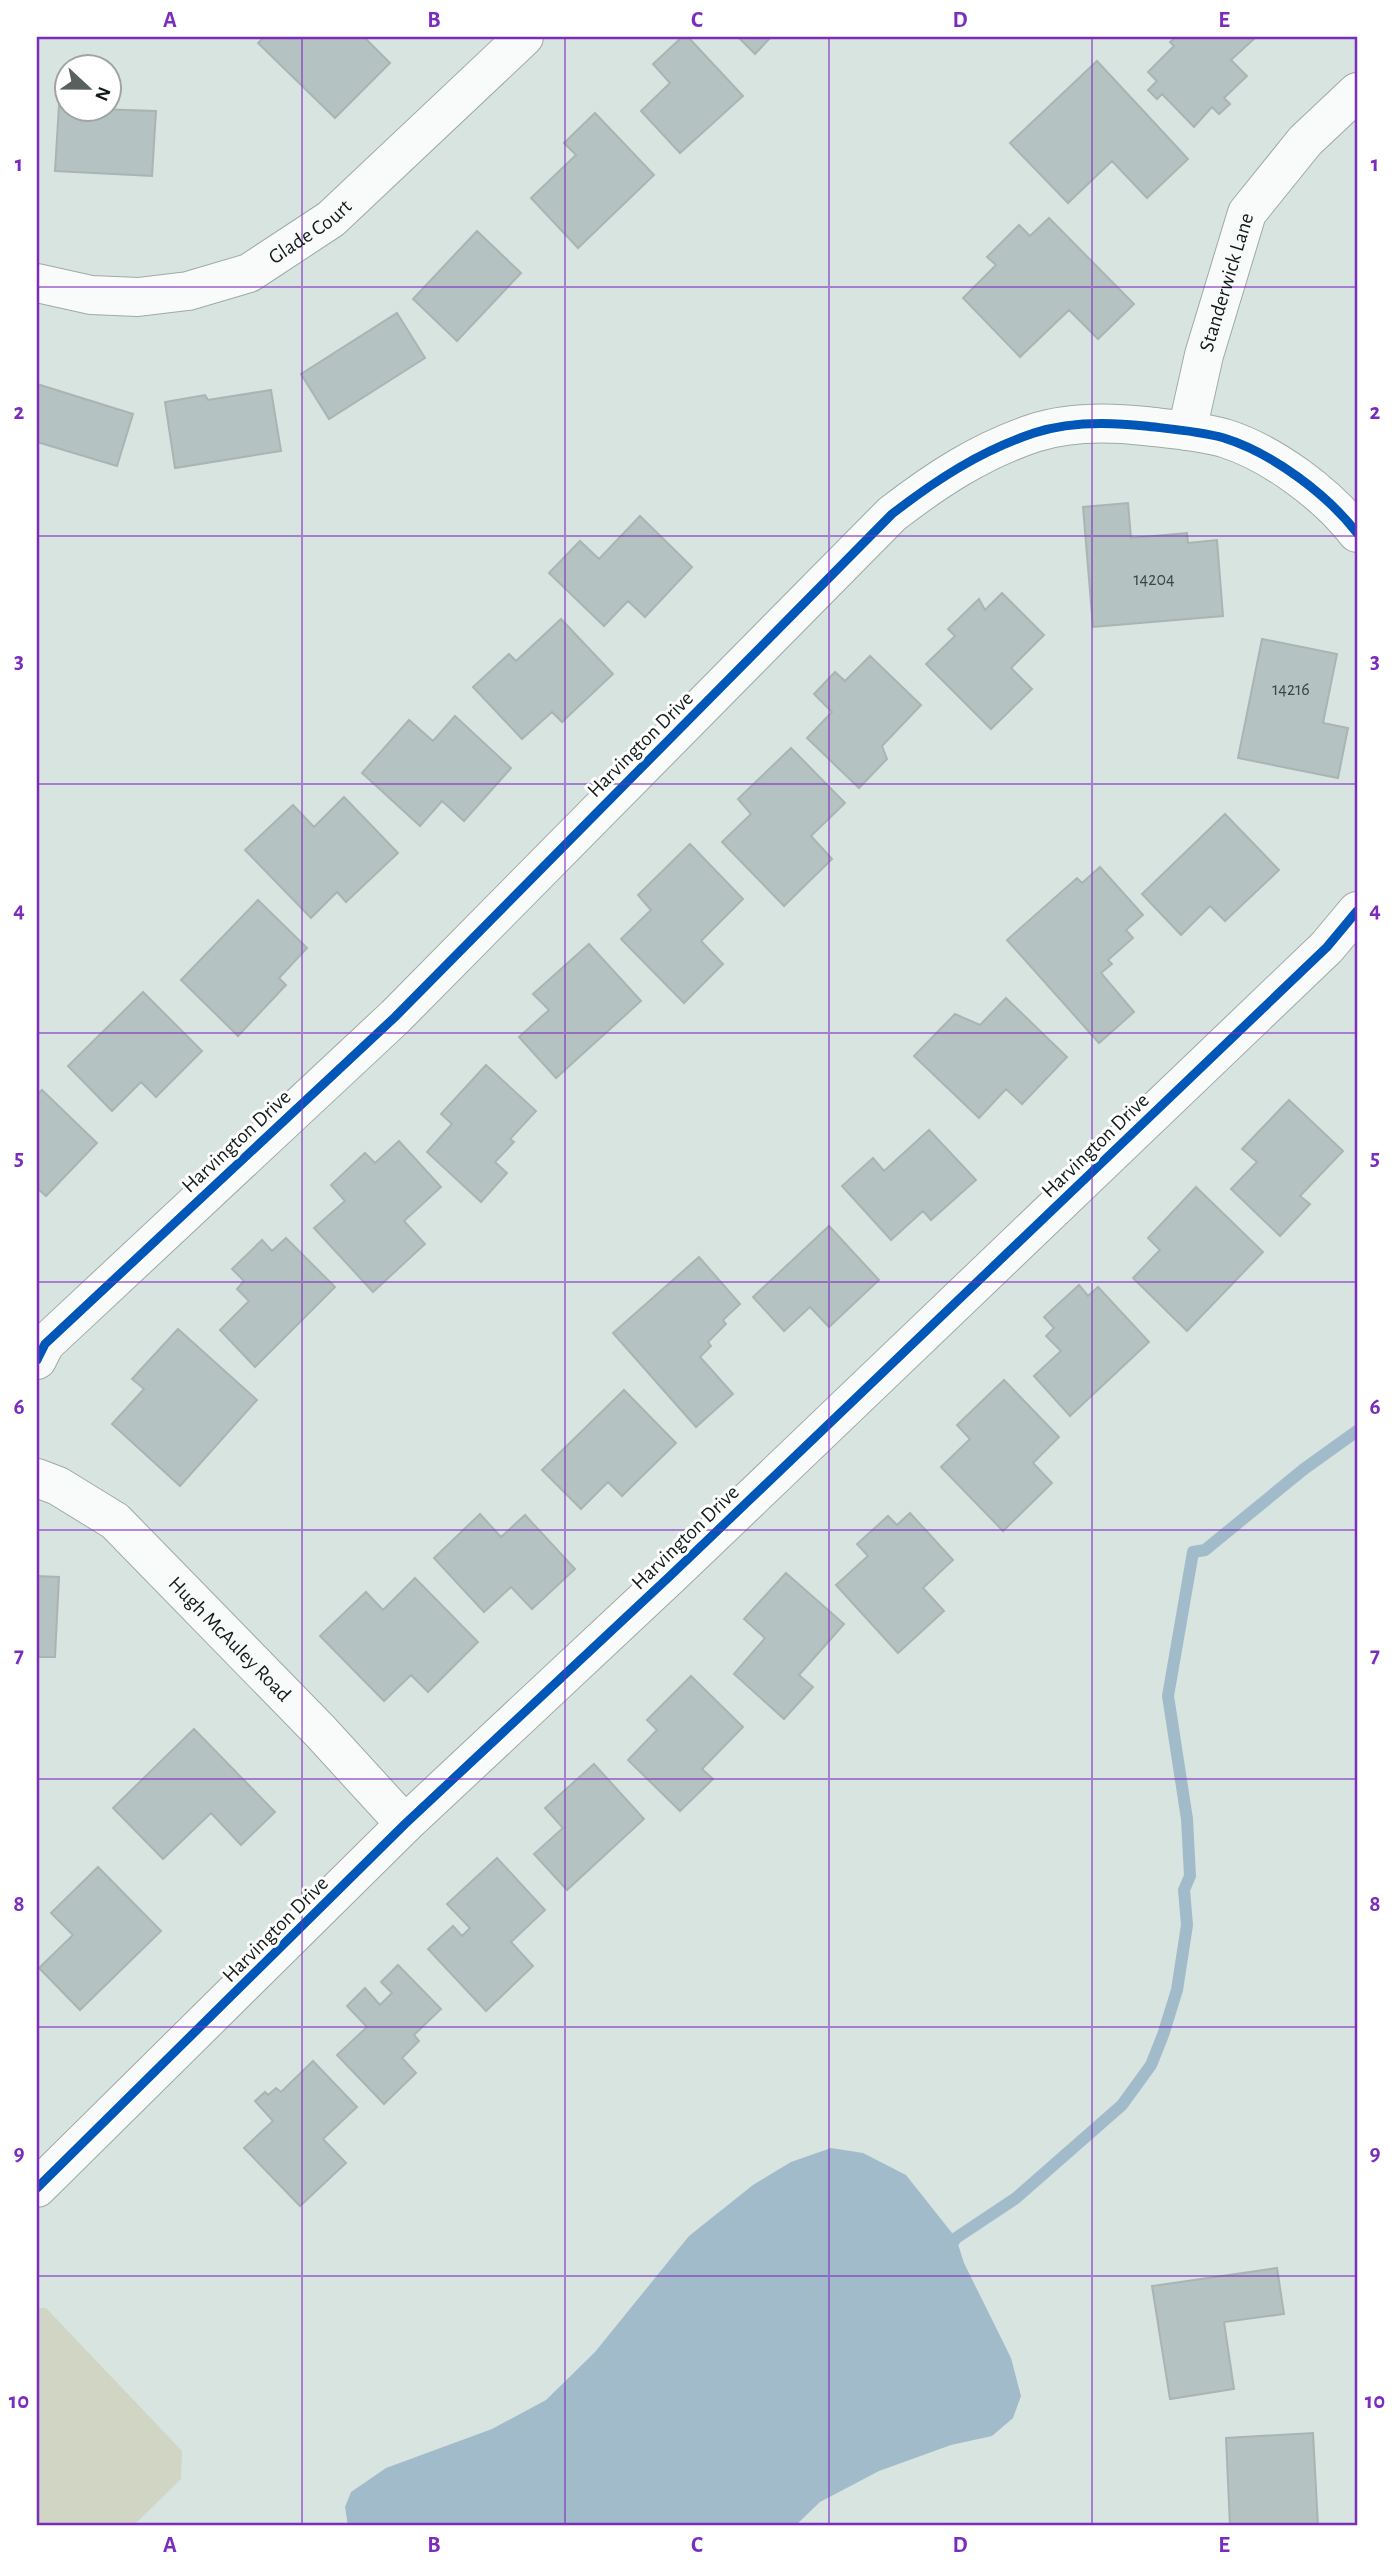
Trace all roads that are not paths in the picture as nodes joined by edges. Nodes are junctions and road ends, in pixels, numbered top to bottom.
1 (524, 37) edge
2 (1357, 92) edge
3 (37, 283) edge
4 (1187, 431) junction
5 (1357, 533) edge
6 (1357, 911) edge
7 (37, 1360) edge
8 (37, 1478) edge
9 (405, 1824) junction
10 (37, 2188) edge

1 - 3 street, Glade Court
2 - 4 street, Standerwick Lane
4 - 5 street, Harvington Drive
4 - 7 street, Harvington Drive
6 - 9 street, Harvington Drive
8 - 9 street, Hugh McAuley Road
9 - 10 street, Harvington Drive

